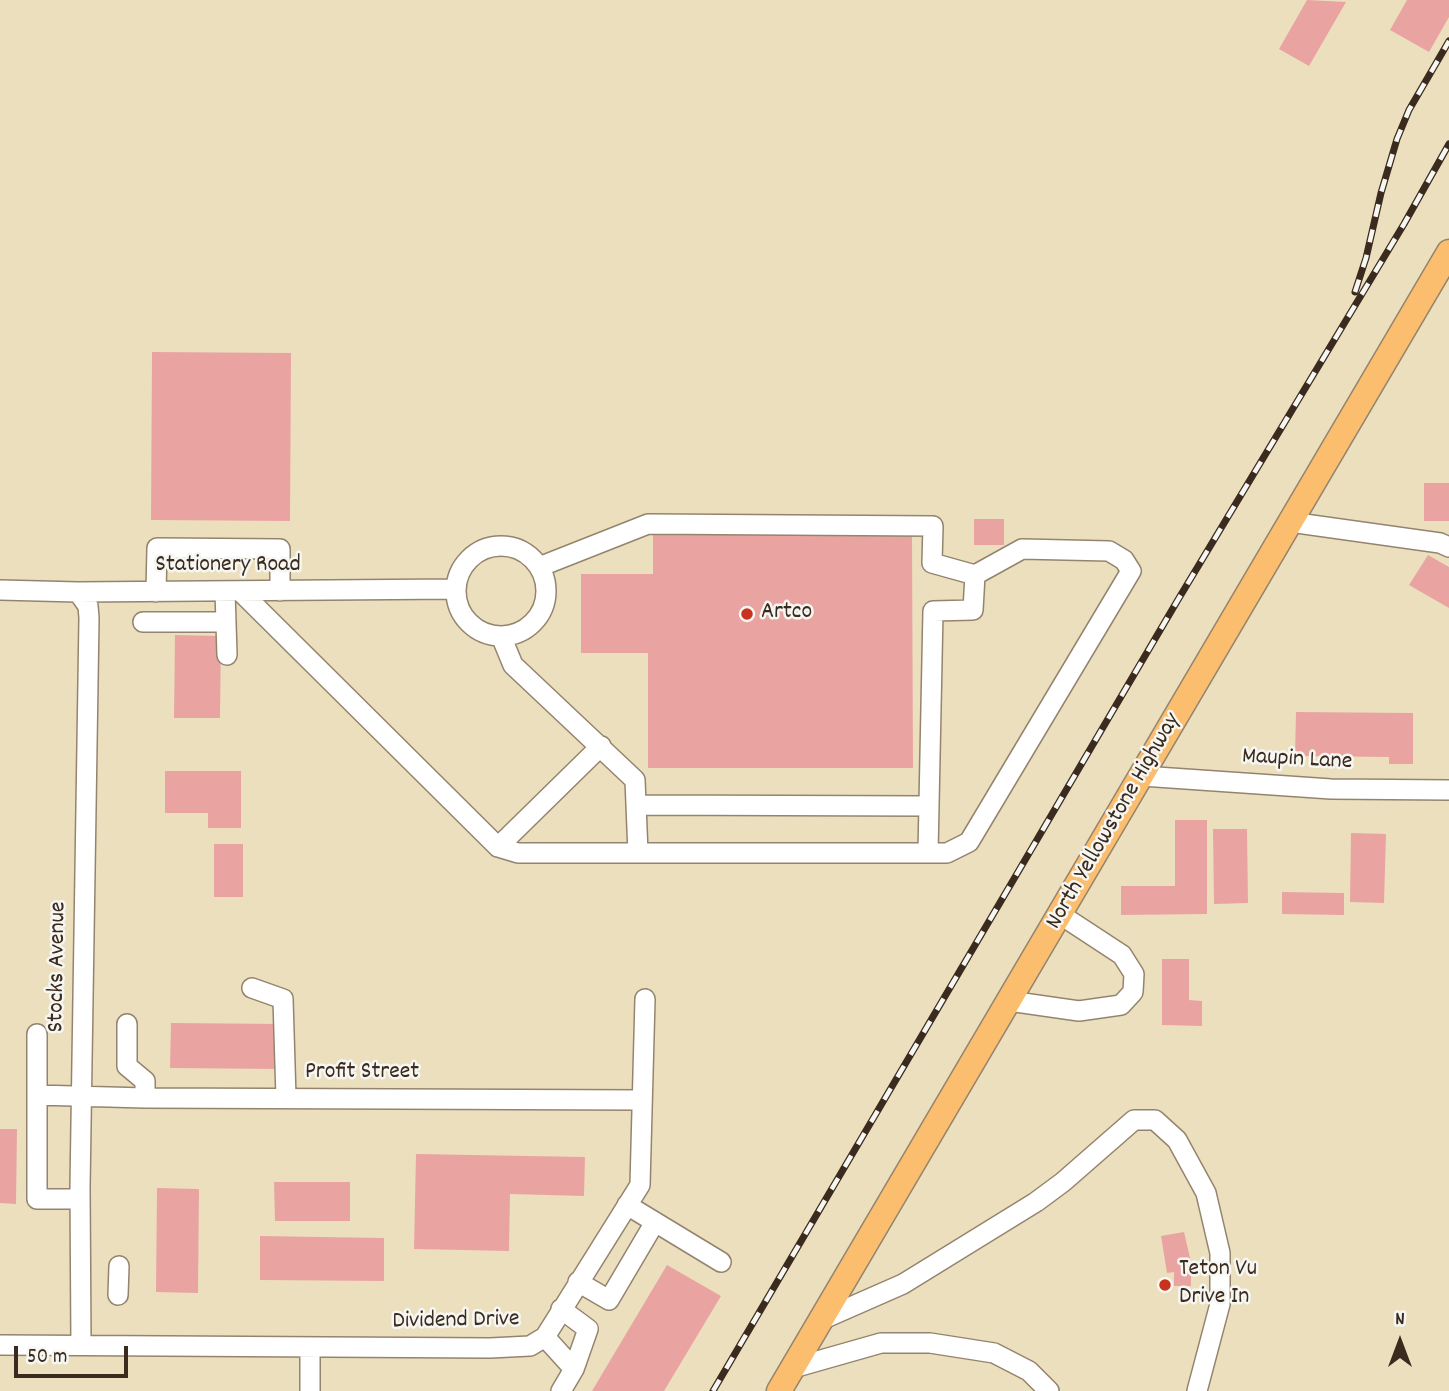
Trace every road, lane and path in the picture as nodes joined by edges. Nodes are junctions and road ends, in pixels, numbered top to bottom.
1 (1449, 252) edge
2 (1290, 522) junction
3 (1449, 547) edge
4 (539, 567) junction
5 (975, 575) junction
6 (455, 589) junction
7 (0, 590) edge
8 (280, 591) junction
9 (78, 592) junction
10 (156, 592) junction
11 (232, 592) junction
12 (143, 622) dead end
13 (226, 622) junction
14 (501, 636) junction
15 (227, 655) dead end
16 (600, 746) junction
17 (1142, 776) junction
18 (1449, 790) edge
19 (636, 805) junction
20 (929, 806) junction
21 (498, 847) junction
22 (638, 853) junction
23 (928, 853) junction
24 (1061, 915) junction
25 (253, 988) dead end
26 (645, 999) dead end
27 (1009, 1002) junction
28 (127, 1024) dead end
29 (37, 1034) dead end
30 (37, 1095) junction
31 (82, 1095) junction
32 (145, 1098) junction
33 (286, 1098) junction
34 (642, 1100) junction
35 (80, 1199) junction
36 (627, 1205) junction
37 (655, 1222) junction
38 (721, 1262) dead end
39 (119, 1266) dead end
40 (578, 1282) junction
41 (118, 1295) dead end
42 (561, 1309) junction
43 (821, 1320) junction
44 (545, 1337) junction
45 (0, 1345) edge
46 (81, 1345) junction
47 (310, 1347) junction
48 (793, 1367) junction
49 (574, 1368) junction
50 (310, 1391) edge
51 (561, 1391) edge
52 (779, 1391) edge
53 (1049, 1391) edge
54 (1197, 1391) edge

1 - 2 main road, North Yellowstone Highway
2 - 3 street
2 - 17 main road, North Yellowstone Highway
4 - 5 street
4 - 6 street
4 - 14 street
5 - 20 street
5 - 23 street
6 - 8 street, Stationery Road
6 - 14 street
7 - 9 street, Stationery Road
8 - 10 street
8 - 11 street, Stationery Road
9 - 10 street, Stationery Road
9 - 31 street, Stocks Avenue
10 - 11 street, Stationery Road
11 - 13 street
11 - 21 street
12 - 13 street
13 - 15 street
14 - 16 street
16 - 19 street
16 - 21 street
17 - 18 street, Maupin Lane
17 - 24 main road, North Yellowstone Highway
19 - 20 street
19 - 22 street
20 - 23 street
21 - 22 street
22 - 23 street
24 - 27 main road, North Yellowstone Highway
24 - 27 street
25 - 33 street
26 - 34 street, Dividend Drive
27 - 43 main road, North Yellowstone Highway
28 - 32 street
29 - 30 street
30 - 31 street, Profit Street
30 - 35 street
31 - 32 street, Profit Street
31 - 35 street, Stocks Avenue
32 - 33 street, Profit Street
33 - 34 street, Profit Street
34 - 36 street, Dividend Drive
35 - 46 street, Stocks Avenue
36 - 37 street
36 - 40 street, Dividend Drive
37 - 38 street
37 - 40 street
39 - 41 street
40 - 42 street, Dividend Drive
42 - 44 street, Dividend Drive
42 - 49 street
43 - 48 main road, North Yellowstone Highway
43 - 54 street
44 - 47 street, Dividend Drive
44 - 49 street
45 - 46 street, Dividend Drive
46 - 47 street, Dividend Drive
47 - 50 street
48 - 52 main road, North Yellowstone Highway
48 - 53 street
49 - 51 street

